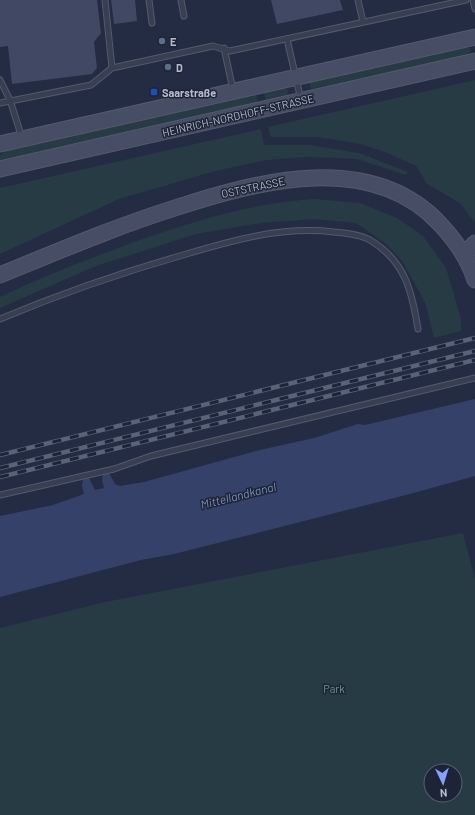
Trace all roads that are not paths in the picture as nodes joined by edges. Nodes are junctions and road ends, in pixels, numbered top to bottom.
1 (105, 0) edge
2 (149, 0) edge
3 (181, 0) edge
4 (358, 0) edge
5 (466, 0) edge
6 (473, 0) edge
7 (475, 9) edge
8 (184, 16) dead end
9 (363, 22) junction
10 (152, 23) dead end
11 (475, 37) edge
12 (287, 40) junction
13 (224, 48) junction
14 (475, 61) edge
15 (112, 68) junction
16 (296, 76) junction
17 (0, 80) edge
18 (234, 91) junction
19 (10, 100) junction
20 (301, 101) junction
21 (0, 103) edge
22 (22, 139) junction
23 (0, 144) edge
24 (0, 169) edge
25 (470, 249) edge
26 (0, 275) edge
27 (475, 280) edge
28 (0, 319) edge
29 (418, 329) dead end
30 (475, 378) edge
31 (0, 495) edge

1 - 15 lane
2 - 10 lane
3 - 8 lane
4 - 9 lane
5 - 9 lane
6 - 7 lane
9 - 12 lane
11 - 16 main road
12 - 13 lane
12 - 16 lane
13 - 15 lane
13 - 18 lane
14 - 20 main road, HEINRICH-NORDHOFF-STRASSE
15 - 19 lane
16 - 18 main road
16 - 20 lane
17 - 19 lane
18 - 22 main road
19 - 21 lane
19 - 22 lane
20 - 24 main road, HEINRICH-NORDHOFF-STRASSE
22 - 23 main road
25 - 26 main road, OSTSTRASSE
25 - 27 main road, OSTSTRASSE
28 - 29 lane
30 - 31 lane

